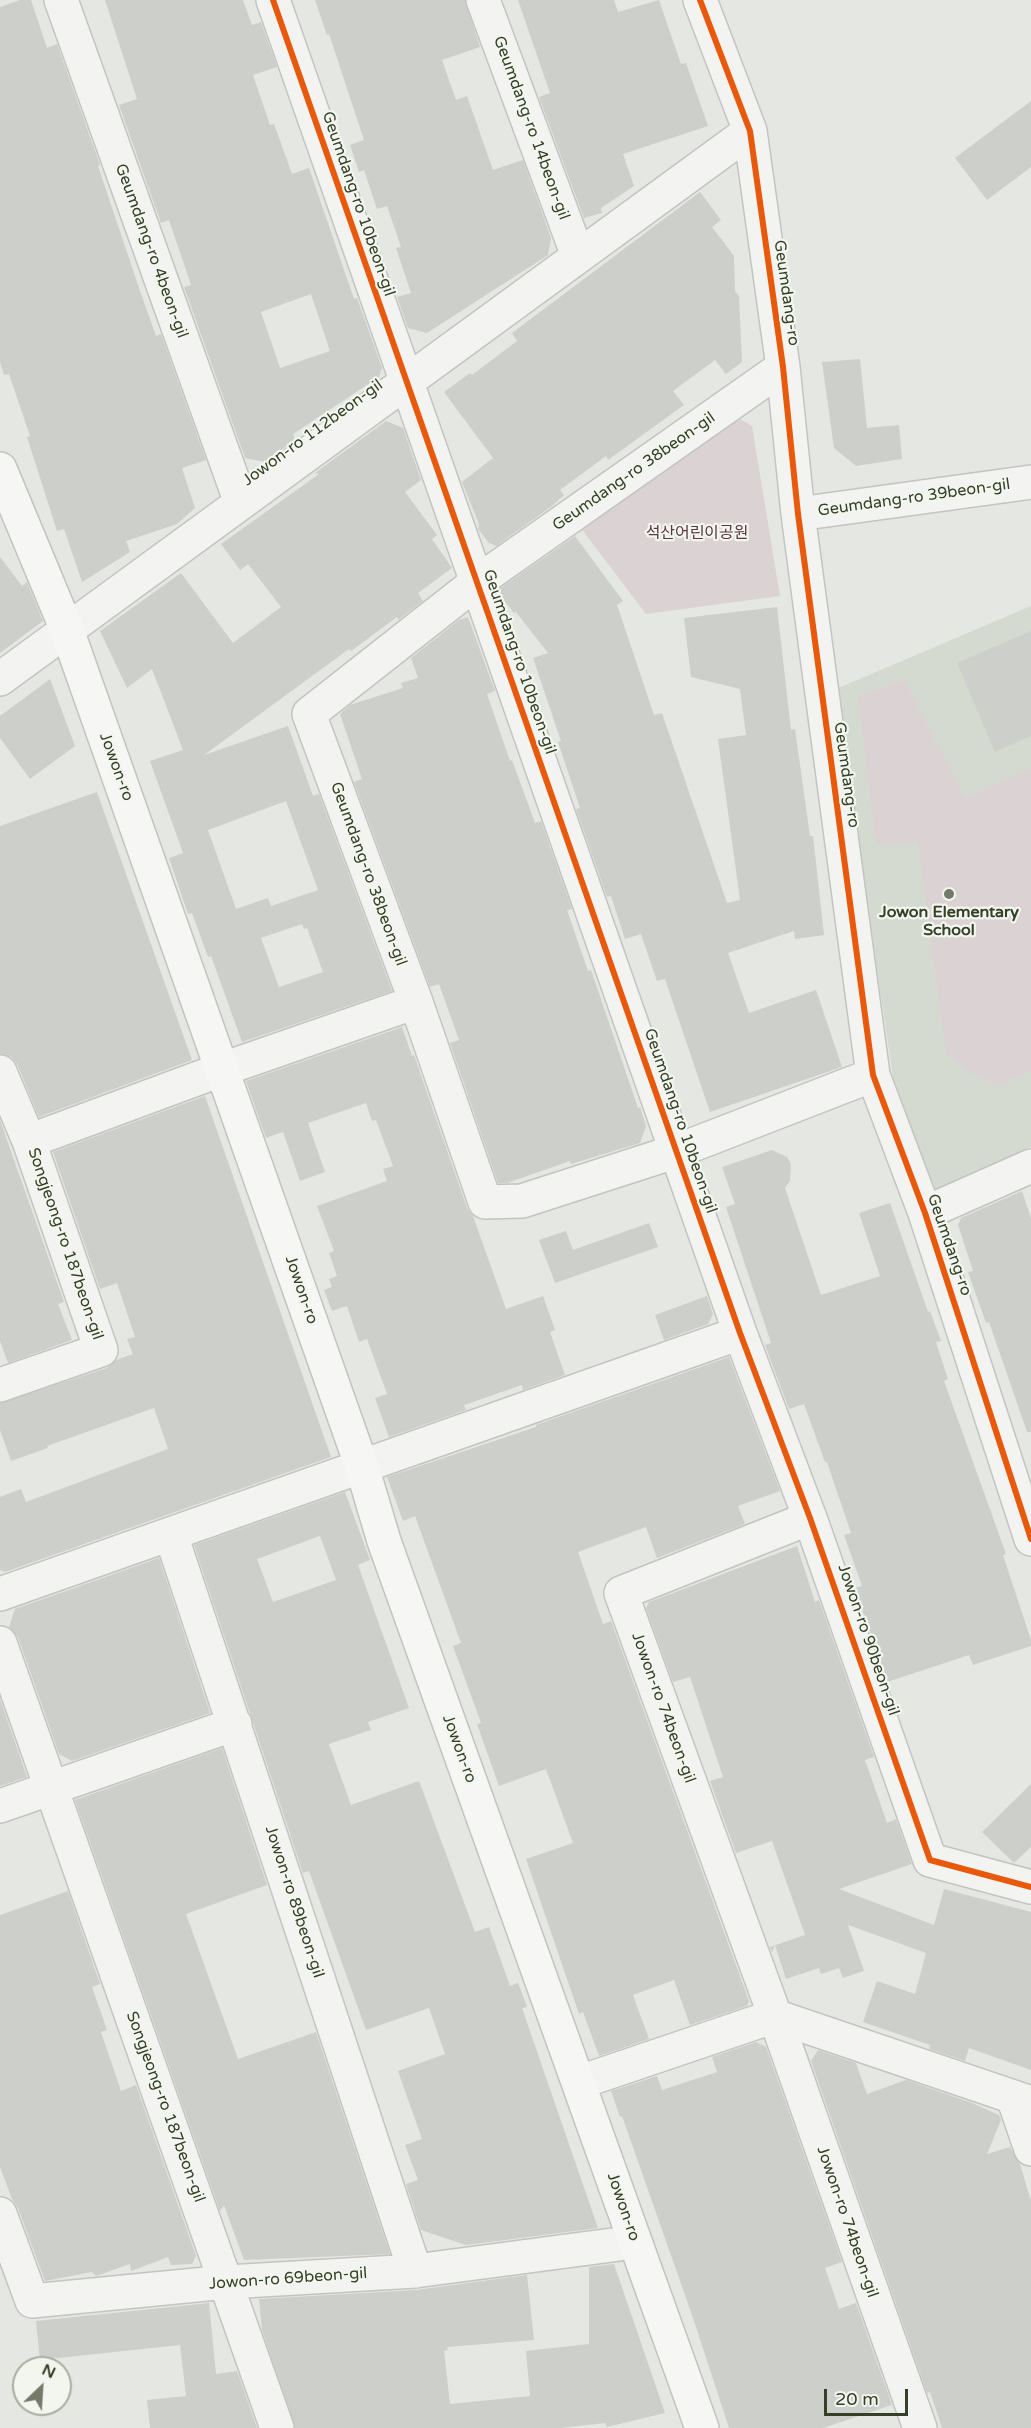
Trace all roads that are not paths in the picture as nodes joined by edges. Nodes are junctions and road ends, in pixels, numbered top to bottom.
1 (61, 0) edge
2 (273, 0) edge
3 (483, 0) edge
4 (700, 0) edge
5 (750, 131) junction
6 (578, 256) junction
7 (783, 368) junction
8 (406, 382) junction
9 (0, 469) edge
10 (1031, 482) edge
11 (242, 503) junction
12 (798, 514) junction
13 (477, 582) junction
14 (67, 630) junction
15 (0, 679) edge
16 (416, 1002) junction
17 (223, 1069) junction
18 (0, 1072) edge
19 (873, 1075) junction
20 (29, 1141) junction
21 (677, 1152) junction
22 (1031, 1166) edge
23 (925, 1212) junction
24 (740, 1333) junction
25 (0, 1385) edge
26 (363, 1467) junction
27 (810, 1518) junction
28 (171, 1535) junction
29 (1031, 1539) edge
30 (0, 1594) edge
31 (0, 1643) edge
32 (235, 1724) junction
33 (51, 1786) junction
34 (0, 1806) edge
35 (1031, 1887) edge
36 (775, 2016) junction
37 (580, 2082) junction
38 (1022, 2100) edge
39 (1031, 2149) edge
40 (0, 2214) edge
41 (635, 2242) junction
42 (416, 2271) junction
43 (227, 2282) junction
44 (277, 2428) edge
45 (702, 2428) edge
46 (920, 2428) edge

1 - 11 street, Geumdang-ro 4beon-gil
2 - 8 street, Geumdang-ro 10beon-gil
3 - 6 street, Geumdang-ro 14beon-gil
4 - 5 street, Geumdang-ro
5 - 6 street, Jowon-ro 112beon-gil
5 - 7 street, Geumdang-ro
6 - 8 street, Jowon-ro 112beon-gil
7 - 12 street, Geumdang-ro
7 - 13 street, Geumdang-ro 38beon-gil
8 - 11 street, Jowon-ro 112beon-gil
8 - 13 street, Geumdang-ro 10beon-gil
9 - 14 main road, Jowon-ro
10 - 12 street, Geumdang-ro 39beon-gil
11 - 14 street, Jowon-ro 112beon-gil
12 - 19 street, Geumdang-ro
13 - 16 street, Geumdang-ro 38beon-gil
13 - 21 street, Geumdang-ro 10beon-gil
14 - 15 street, Jowon-ro 112beon-gil
14 - 17 main road, Jowon-ro
16 - 17 street
16 - 21 street, Geumdang-ro 38beon-gil
17 - 20 street
17 - 26 main road, Jowon-ro
18 - 20 street, Songjeong-ro 187beon-gil
19 - 21 street, Geumdang-ro 38beon-gil
19 - 23 street, Geumdang-ro
20 - 25 street, Songjeong-ro 187beon-gil
21 - 24 street, Geumdang-ro 10beon-gil
22 - 23 street, Geumdang-ro
23 - 29 street, Geumdang-ro
24 - 26 street
24 - 27 street, Jowon-ro 90beon-gil
26 - 28 street
26 - 37 main road, Jowon-ro
27 - 35 street, Jowon-ro 90beon-gil
27 - 36 street, Jowon-ro 74beon-gil
28 - 30 street
28 - 32 street, Jowon-ro 89beon-gil
31 - 33 street, Songjeong-ro 187beon-gil
32 - 33 street
32 - 42 street, Jowon-ro 89beon-gil
33 - 34 street
33 - 43 street, Songjeong-ro 187beon-gil
36 - 37 street
36 - 38 street
36 - 46 street, Jowon-ro 74beon-gil
37 - 41 main road, Jowon-ro
38 - 39 street
40 - 43 street, Jowon-ro 69beon-gil
41 - 42 street, Jowon-ro 69beon-gil
41 - 45 main road, Jowon-ro
42 - 43 street, Jowon-ro 69beon-gil
43 - 44 street, Songjeong-ro 187beon-gil

